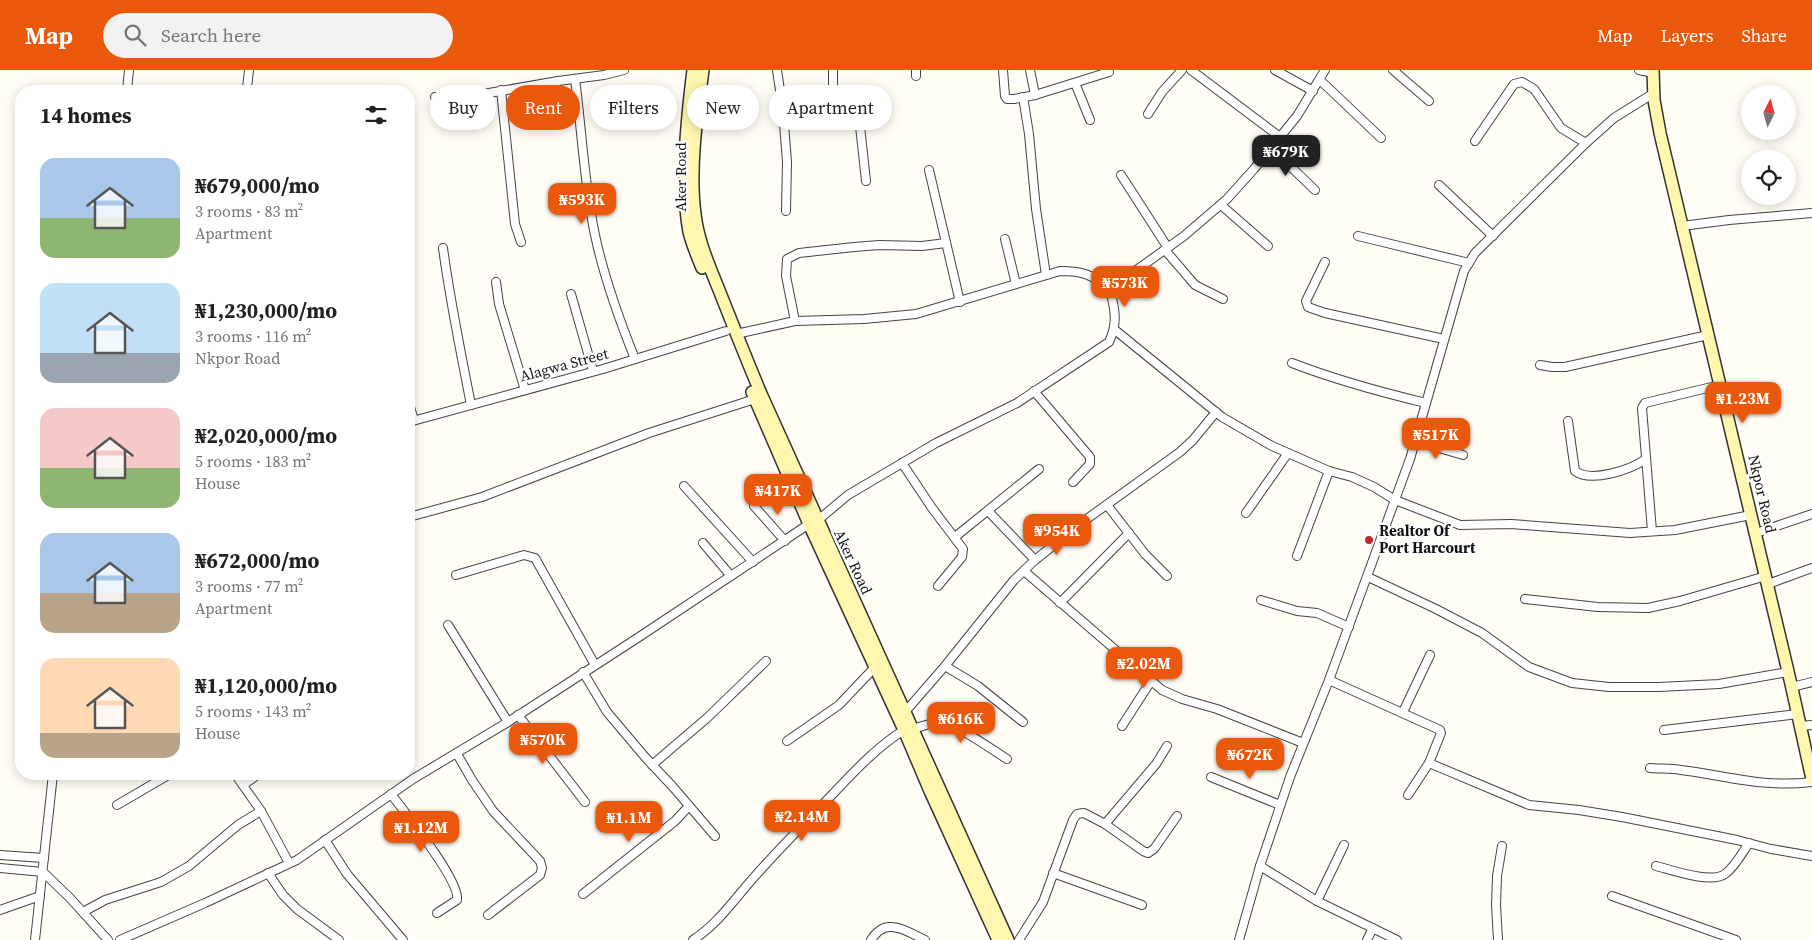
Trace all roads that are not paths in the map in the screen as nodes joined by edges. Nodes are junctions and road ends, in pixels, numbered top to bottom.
1 (129, 70) edge
2 (249, 70) edge
3 (624, 70) edge
4 (694, 70) edge
5 (703, 70) edge
6 (777, 70) edge
7 (833, 70) edge
8 (1003, 70) edge
9 (1030, 70) edge
10 (1182, 70) edge
11 (1191, 70) edge
12 (1275, 70) edge
13 (1325, 70) edge
14 (1393, 70) edge
15 (1639, 70) edge
16 (1653, 71) edge
17 (1109, 72) dead end
18 (575, 79) junction
19 (1320, 80) junction
20 (1075, 82) junction
21 (128, 85) edge
22 (247, 85) edge
23 (501, 90) junction
24 (496, 91) edge
25 (1313, 91) junction
26 (1654, 92) junction
27 (1034, 95) junction
28 (1023, 97) junction
29 (1429, 101) dead end
30 (1148, 114) dead end
31 (1090, 120) dead end
32 (1280, 137) junction
33 (1382, 138) dead end
34 (1475, 142) dead end
35 (1586, 143) junction
36 (1271, 148) junction
37 (929, 170) dead end
38 (1121, 175) dead end
39 (866, 181) dead end
40 (1439, 185) dead end
41 (1316, 190) dead end
42 (1221, 205) junction
43 (786, 211) dead end
44 (1812, 213) edge
45 (1682, 226) junction
46 (1358, 236) dead end
47 (1493, 236) junction
48 (1005, 239) dead end
49 (521, 242) dead end
50 (946, 243) junction
51 (1268, 246) dead end
52 (443, 248) dead end
53 (1167, 249) junction
54 (1324, 262) dead end
55 (1469, 263) junction
56 (1046, 275) junction
57 (496, 282) dead end
58 (1016, 284) junction
59 (1110, 289) junction
60 (572, 294) dead end
61 (1223, 300) dead end
62 (960, 302) junction
63 (795, 321) junction
64 (1115, 330) junction
65 (731, 332) junction
66 (1708, 335) junction
67 (1444, 339) junction
68 (635, 359) junction
69 (1292, 363) dead end
70 (1540, 364) dead end
71 (593, 371) junction
72 (1720, 385) junction
73 (525, 390) junction
74 (1034, 391) junction
75 (755, 399) junction
76 (1426, 403) junction
77 (471, 405) junction
78 (1216, 412) junction
79 (415, 420) edge
80 (1568, 421) dead end
81 (1415, 441) junction
82 (1288, 453) junction
83 (1463, 455) dead end
84 (1646, 459) junction
85 (902, 463) junction
86 (1039, 469) dead end
87 (1329, 471) junction
88 (1073, 482) dead end
89 (684, 486) dead end
90 (1395, 500) junction
91 (1107, 505) junction
92 (754, 506) dead end
93 (988, 511) junction
94 (1246, 513) dead end
95 (1812, 514) edge
96 (415, 515) edge
97 (1752, 515) junction
98 (813, 523) junction
99 (1652, 531) junction
100 (1129, 533) junction
101 (1756, 533) junction
102 (955, 537) junction
103 (786, 541) junction
104 (703, 543) dead end
105 (1297, 556) dead end
106 (1035, 560) junction
107 (753, 562) junction
108 (1812, 568) edge
109 (1024, 571) junction
110 (456, 575) dead end
111 (731, 576) junction
112 (1167, 576) dead end
113 (1368, 577) junction
114 (1767, 580) junction
115 (938, 586) dead end
116 (1526, 598) dead end
117 (1261, 600) dead end
118 (1060, 603) junction
119 (448, 625) dead end
120 (1349, 627) junction
121 (1430, 654) dead end
122 (766, 661) dead end
123 (595, 665) junction
124 (945, 666) junction
125 (875, 667) junction
126 (583, 672) junction
127 (1788, 672) junction
128 (1329, 680) junction
129 (1151, 681) junction
130 (1812, 682) edge
131 (1792, 686) junction
132 (905, 712) junction
133 (1402, 712) junction
134 (518, 715) junction
135 (508, 722) junction
136 (1023, 722) dead end
137 (1803, 722) edge
138 (1122, 726) dead end
139 (908, 729) junction
140 (1664, 730) dead end
141 (788, 741) dead end
142 (1303, 743) junction
143 (1167, 746) dead end
144 (457, 754) junction
145 (1007, 759) dead end
146 (1429, 763) junction
147 (652, 765) junction
148 (1650, 768) dead end
149 (926, 772) junction
150 (1211, 777) dead end
151 (415, 779) edge
152 (52, 780) edge
153 (160, 780) edge
154 (240, 780) edge
155 (250, 780) edge
156 (414, 780) edge
157 (1812, 781) edge
158 (243, 785) junction
159 (391, 794) junction
160 (1408, 795) dead end
161 (585, 802) dead end
162 (117, 805) dead end
163 (1280, 805) junction
164 (689, 806) junction
165 (261, 811) junction
166 (1177, 816) dead end
167 (1105, 824) junction
168 (715, 836) dead end
169 (325, 840) junction
170 (1749, 843) junction
171 (1344, 845) dead end
172 (1502, 846) dead end
173 (0, 855) edge
174 (1812, 856) edge
175 (44, 858) junction
176 (289, 863) junction
177 (1260, 866) junction
178 (1656, 866) dead end
179 (0, 868) edge
180 (43, 872) junction
181 (268, 873) junction
182 (1053, 873) junction
183 (583, 894) dead end
184 (40, 896) junction
185 (1612, 896) dead end
186 (1317, 901) junction
187 (1142, 905) dead end
188 (0, 910) edge
189 (83, 912) junction
190 (437, 913) dead end
191 (488, 914) dead end
192 (1372, 928) junction
193 (35, 940) edge
194 (108, 940) edge
195 (120, 940) edge
196 (339, 940) edge
197 (403, 940) edge
198 (693, 940) edge
199 (871, 940) edge
200 (925, 940) edge
201 (998, 940) edge
202 (1008, 940) edge
203 (1019, 940) edge
204 (1239, 940) edge
205 (1367, 940) edge
206 (1397, 940) edge
207 (1498, 940) edge
208 (1736, 940) edge

1 - 21 street
2 - 22 street
3 - 18 street
4 - 65 street, Aker Road
5 - 65 street, Aker Road
6 - 43 street
7 - 39 street
8 - 28 street
9 - 27 street
10 - 30 street
11 - 32 street
12 - 25 street
13 - 19 street
14 - 29 street
15 - 16 street
16 - 26 street, Nkpor Road
17 - 20 street
18 - 23 street
18 - 68 street
19 - 25 street
19 - 33 street
20 - 27 street
20 - 31 street
23 - 24 street
23 - 49 street
25 - 32 street
26 - 35 street
26 - 45 street, Nkpor Road
27 - 28 street
28 - 56 street
32 - 36 street
34 - 35 street
35 - 47 street
36 - 41 street
36 - 42 street
37 - 50 street
38 - 53 street
40 - 47 street
42 - 51 street
42 - 53 street
44 - 45 street
45 - 66 street, Nkpor Road
46 - 55 street
47 - 55 street
48 - 58 street
50 - 62 street
50 - 63 street
52 - 77 street
53 - 59 street
53 - 61 street
54 - 67 street
55 - 67 street
56 - 58 street, Alagwa Street
56 - 59 street, Alagwa Street
57 - 73 street
58 - 62 street, Alagwa Street
59 - 64 street
60 - 71 street
62 - 63 street, Alagwa Street
63 - 65 street, Alagwa Street
64 - 74 street
64 - 78 street
65 - 68 street, Alagwa Street
65 - 75 street, Aker Road
65 - 98 street, Aker Road
66 - 70 street
66 - 72 street, Nkpor Road
67 - 76 street
68 - 71 street, Alagwa Street
69 - 76 street
71 - 73 street, Alagwa Street
72 - 84 street
72 - 97 street, Nkpor Road
73 - 77 street, Alagwa Street
74 - 85 street
74 - 88 street
75 - 96 street
75 - 98 street, Aker Road
76 - 81 street
77 - 79 street, Alagwa Street
78 - 82 street
78 - 91 street
80 - 84 street
81 - 83 street
81 - 90 street
82 - 87 street
82 - 94 street
84 - 99 street
85 - 98 street
85 - 102 street
86 - 93 street
87 - 90 street
87 - 105 street
89 - 107 street
90 - 99 street
90 - 113 street
91 - 100 street
91 - 106 street
92 - 103 street
93 - 102 street
93 - 106 street
95 - 101 street
97 - 99 street
97 - 101 street, Nkpor Road
98 - 103 street
98 - 125 street, Aker Road
98 - 132 street, Aker Road
100 - 112 street
100 - 118 street
101 - 114 street, Nkpor Road
102 - 115 street
103 - 107 street
104 - 111 street
106 - 109 street
107 - 111 street
108 - 114 street
109 - 118 street
109 - 124 street
110 - 123 street
111 - 123 street
113 - 120 street
113 - 127 street
114 - 116 street
114 - 127 street, Nkpor Road
117 - 120 street
118 - 129 street
119 - 135 street
120 - 128 street
121 - 133 street
122 - 147 street
123 - 126 street
124 - 132 street
124 - 136 street
125 - 139 street, Aker Road
125 - 141 street
126 - 134 street
126 - 147 street
127 - 131 street, Nkpor Road
128 - 133 street
128 - 142 street
129 - 138 street
129 - 142 street
130 - 131 street
131 - 137 street, Nkpor Road
132 - 139 street, Aker Road
133 - 146 street
134 - 135 street
134 - 161 street
135 - 144 street
137 - 140 street
137 - 157 street, Nkpor Road
139 - 145 street
139 - 149 street, Aker Road
139 - 198 street
142 - 163 street
143 - 167 street
144 - 151 street
144 - 191 street
146 - 160 street
146 - 170 street
147 - 164 street
148 - 157 street
149 - 201 street, Aker Road
149 - 202 street, Aker Road
150 - 163 street
152 - 175 street
153 - 162 street
154 - 158 street
155 - 158 street
156 - 159 street
158 - 165 street
159 - 169 street
159 - 190 street
163 - 177 street
164 - 168 street
164 - 183 street
165 - 176 street
165 - 189 street
166 - 167 street
167 - 182 street
169 - 176 street
169 - 197 street
170 - 174 street
170 - 178 street
171 - 186 street
172 - 207 street
173 - 175 street
175 - 180 street
176 - 181 street
177 - 186 street
177 - 204 street
179 - 180 street
180 - 184 street
180 - 189 street
181 - 195 street
181 - 196 street
182 - 187 street
182 - 203 street
184 - 188 street
184 - 193 street
185 - 208 street
186 - 192 street
189 - 194 street
192 - 205 street
192 - 206 street
199 - 200 street

